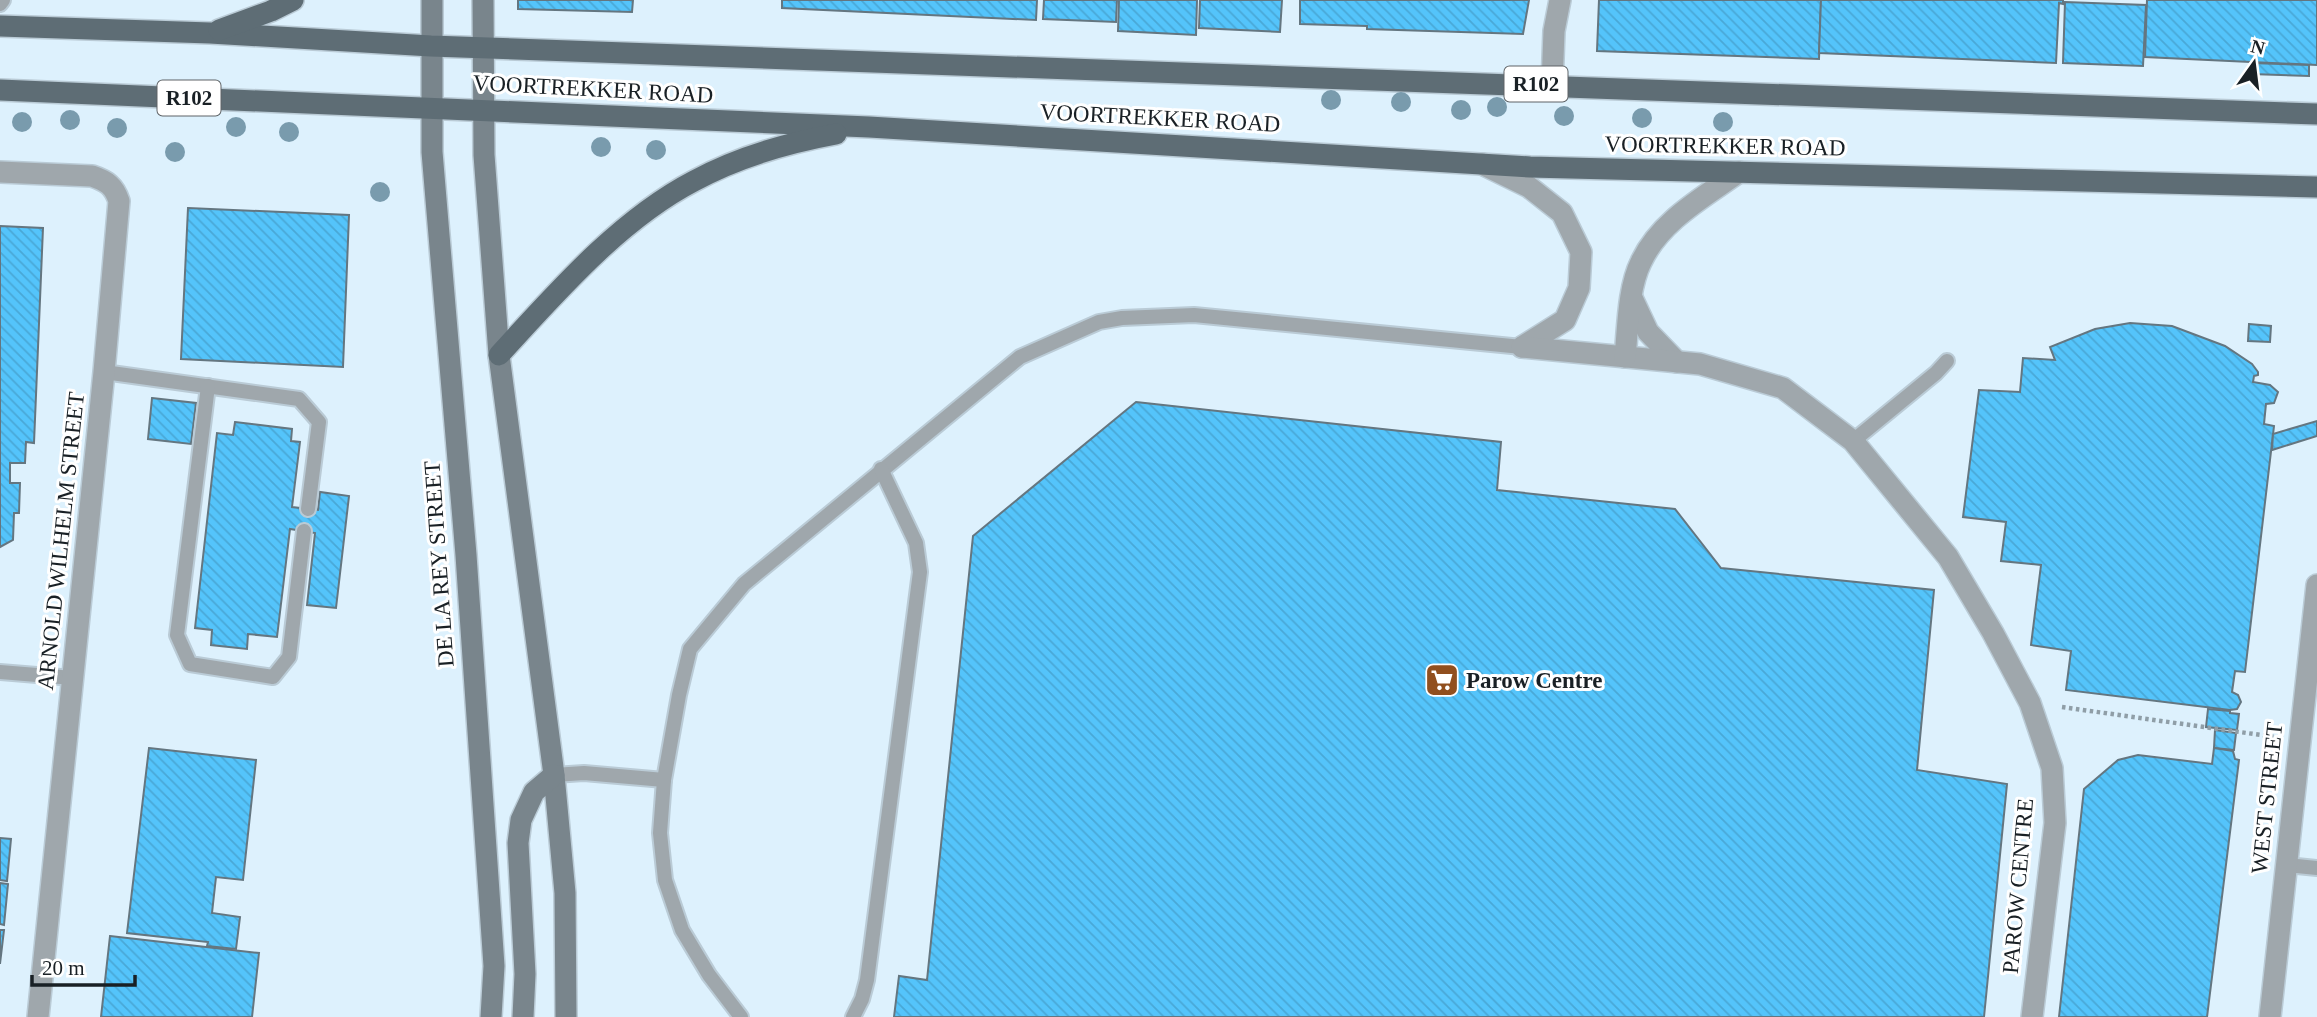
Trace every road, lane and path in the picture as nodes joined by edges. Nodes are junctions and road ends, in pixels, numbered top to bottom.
1 (3, 0) edge
2 (293, 0) edge
3 (432, 0) edge
4 (483, 0) edge
5 (1560, 0) edge
6 (0, 4) edge
7 (0, 26) edge
8 (210, 33) junction
9 (431, 46) junction
10 (483, 47) junction
11 (1552, 85) junction
12 (0, 90) edge
13 (432, 108) junction
14 (484, 110) junction
15 (2317, 114) edge
16 (869, 127) junction
17 (1482, 164) junction
18 (0, 172) edge
19 (1739, 172) junction
20 (2317, 187) edge
21 (1632, 298) junction
22 (1522, 347) junction
23 (499, 355) junction
24 (1625, 357) junction
25 (1947, 360) dead end
26 (1677, 362) junction
27 (104, 372) junction
28 (208, 386) junction
29 (1853, 441) junction
30 (881, 469) junction
31 (308, 509) dead end
32 (304, 531) dead end
33 (2317, 585) edge
34 (0, 671) edge
35 (73, 678) junction
36 (2030, 703) junction
37 (2300, 741) junction
38 (554, 775) junction
39 (664, 780) junction
40 (2287, 865) junction
41 (2317, 869) edge
42 (38, 1017) edge
43 (491, 1017) edge
44 (523, 1017) edge
45 (566, 1017) edge
46 (741, 1017) edge
47 (853, 1017) edge
48 (2032, 1017) edge
49 (2270, 1017) edge

1 - 6 lane
2 - 8 main road
3 - 9 main road, DE LA REY STREET
4 - 10 main road
5 - 11 street
7 - 8 main road, VOORTREKKER ROAD / R102
8 - 9 main road, VOORTREKKER ROAD / R102
9 - 10 main road, VOORTREKKER ROAD / R102
9 - 13 main road, DE LA REY STREET
10 - 11 main road, VOORTREKKER ROAD / R102
10 - 14 main road
11 - 15 main road, VOORTREKKER ROAD / R102
12 - 13 main road, VOORTREKKER ROAD / R102
13 - 14 main road, VOORTREKKER ROAD / R102
13 - 43 main road, DE LA REY STREET
14 - 16 main road, VOORTREKKER ROAD / R102
14 - 23 main road
16 - 17 main road, VOORTREKKER ROAD / R102
16 - 23 main road
17 - 19 main road, VOORTREKKER ROAD / R102
17 - 22 street
18 - 27 street, ARNOLD WILHELM STREET
19 - 20 main road, VOORTREKKER ROAD / R102
19 - 21 street
21 - 24 street
21 - 26 street
22 - 24 street, PAROW CENTRE
22 - 30 lane
23 - 38 main road
24 - 26 street, PAROW CENTRE
25 - 29 lane
26 - 29 street, PAROW CENTRE
27 - 28 lane
27 - 35 street, ARNOLD WILHELM STREET
28 - 31 lane
28 - 32 lane
29 - 36 street, PAROW CENTRE
30 - 39 lane
30 - 47 lane
33 - 37 street, WEST STREET
34 - 35 lane
35 - 42 street, ARNOLD WILHELM STREET
36 - 37 path
36 - 48 street, PAROW CENTRE
37 - 40 street, WEST STREET
38 - 39 lane
38 - 44 main road
38 - 45 main road
39 - 46 lane
40 - 41 lane
40 - 49 street, WEST STREET

